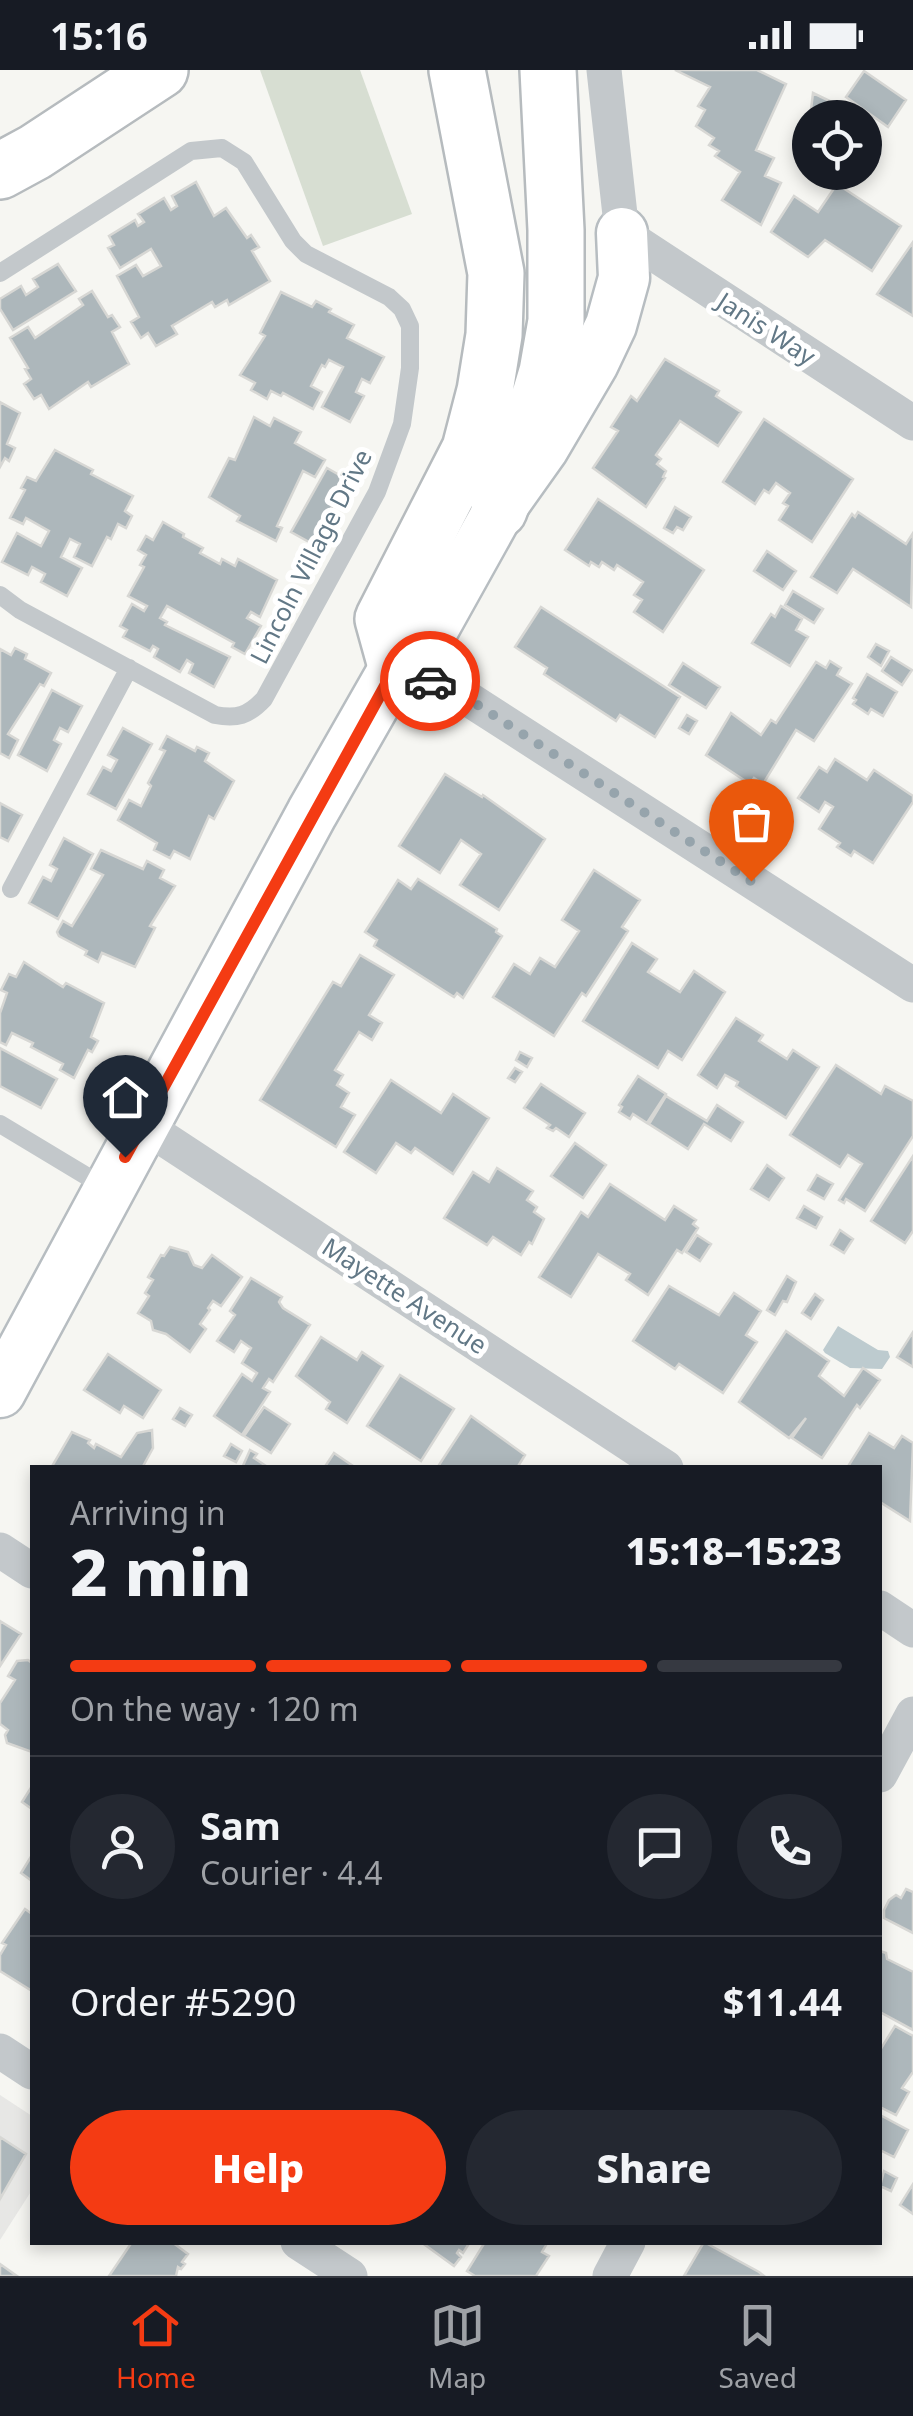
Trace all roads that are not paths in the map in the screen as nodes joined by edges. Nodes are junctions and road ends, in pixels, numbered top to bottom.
1 (160, 70) edge
2 (457, 70) edge
3 (548, 70) edge
4 (604, 70) edge
5 (0, 171) edge
6 (622, 234) junction
7 (0, 273) edge
8 (913, 423) edge
9 (499, 510) junction
10 (0, 595) edge
11 (396, 666) junction
12 (129, 668) junction
13 (10, 889) dead end
14 (913, 985) edge
15 (0, 1124) edge
16 (143, 1125) junction
17 (108, 1189) junction
18 (0, 1392) edge
19 (661, 1465) edge
20 (0, 1550) edge
21 (30, 1570) edge
22 (882, 1609) edge
23 (913, 1630) edge
24 (913, 1714) edge
25 (882, 1771) edge
26 (0, 2051) edge
27 (30, 2071) edge
28 (303, 2245) edge
29 (626, 2245) edge
30 (350, 2276) edge
31 (610, 2276) edge

1 - 5 main road
2 - 11 main road
3 - 9 main road
4 - 6 street
6 - 8 street, Janis Way
6 - 9 main road
7 - 12 lane, Lincoln Village Drive
9 - 11 main road
10 - 12 lane, Lincoln Village Drive
11 - 14 street
11 - 16 main road
12 - 13 lane
15 - 17 lane
16 - 17 main road
16 - 19 street, Mayette Avenue
17 - 18 main road
20 - 21 street
22 - 23 street
24 - 25 street
26 - 27 street
28 - 30 street
29 - 31 street

